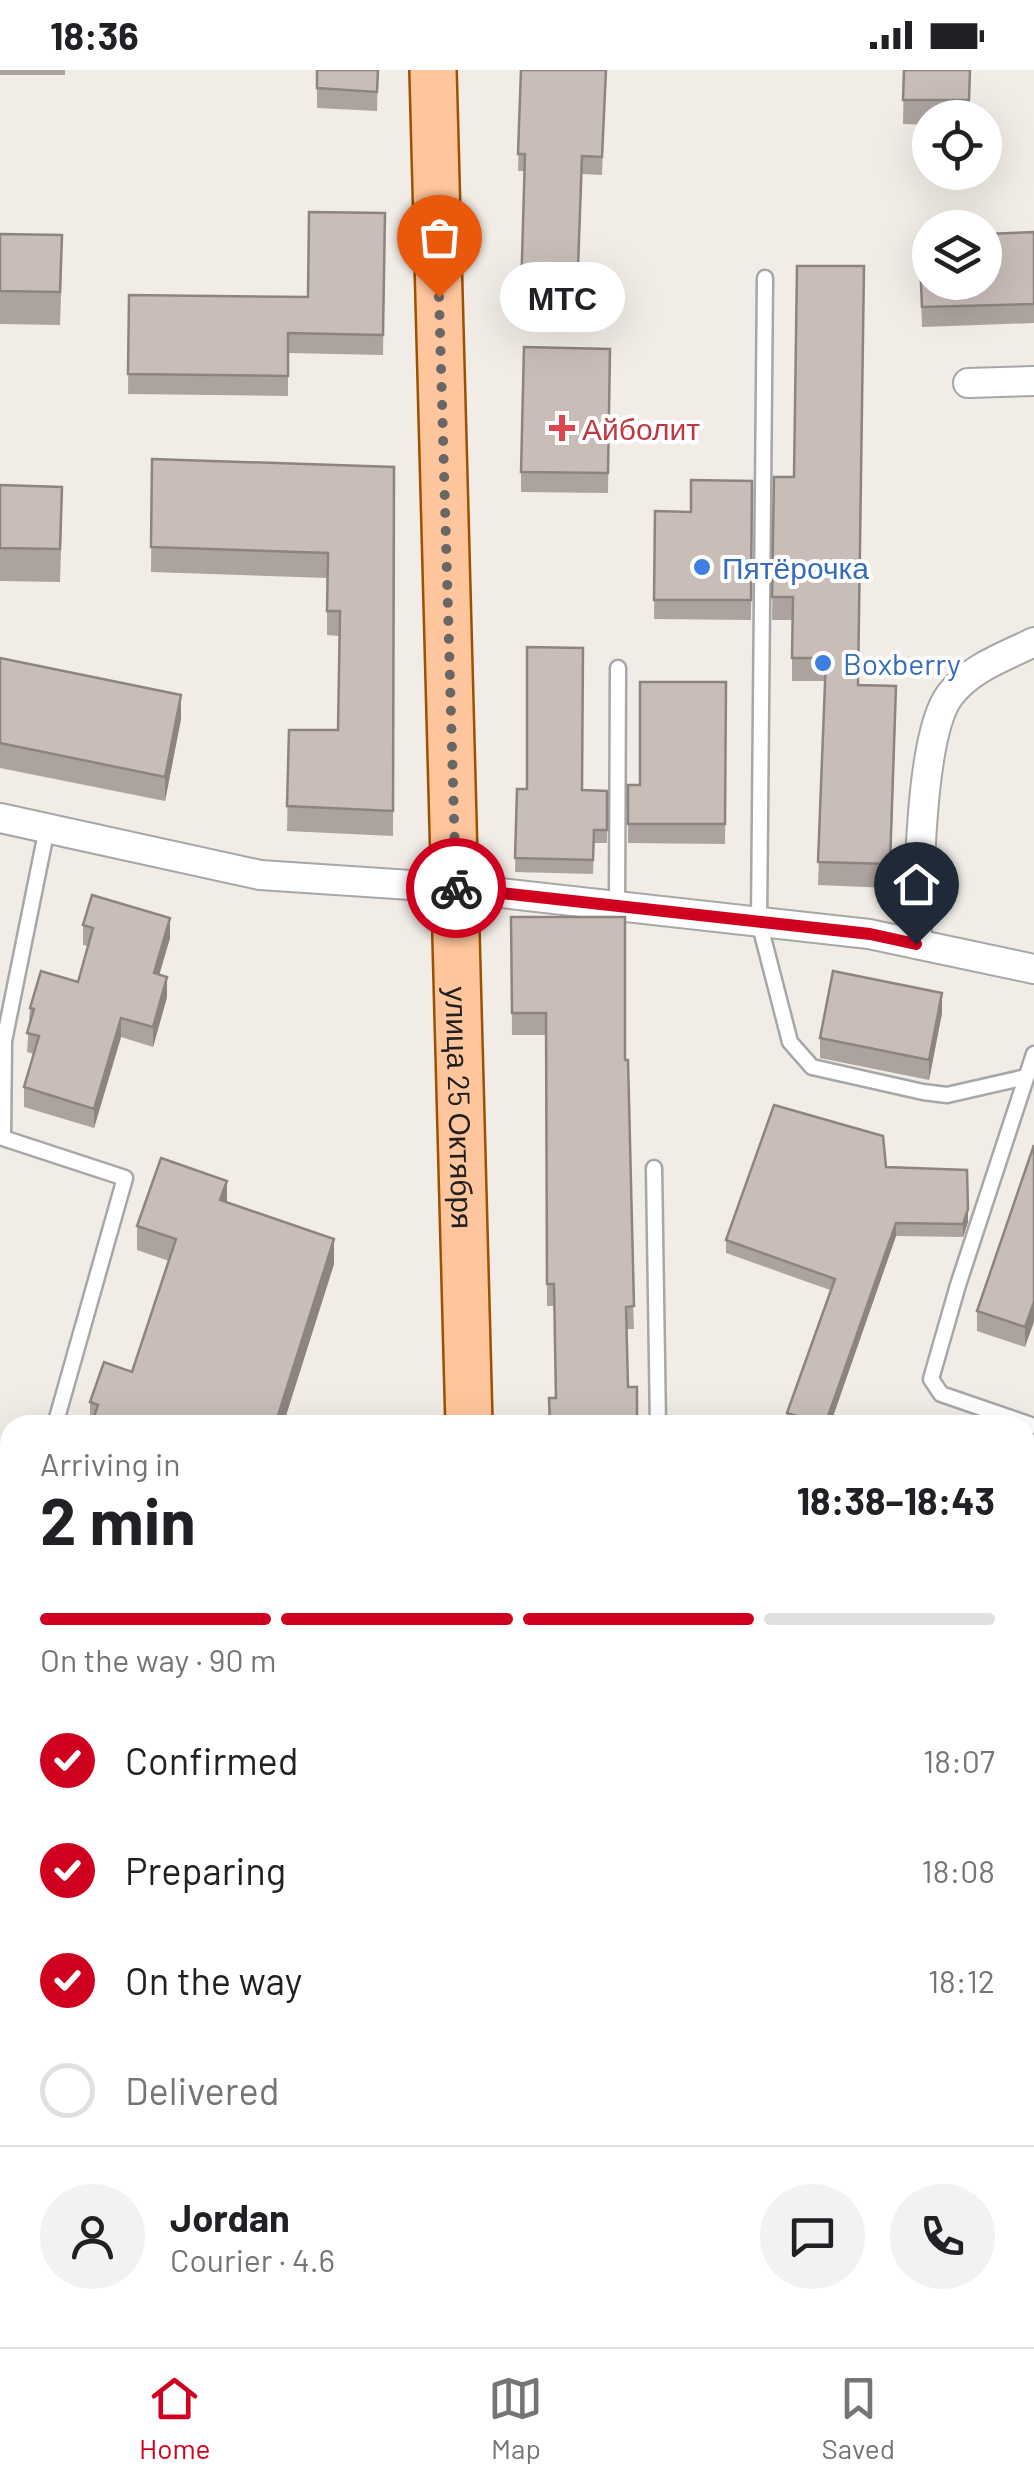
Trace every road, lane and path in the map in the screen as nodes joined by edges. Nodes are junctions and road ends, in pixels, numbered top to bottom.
1 (432, 70) edge
2 (765, 278) dead end
3 (1034, 382) edge
4 (968, 383) dead end
5 (1034, 642) edge
6 (618, 668) dead end
7 (0, 818) edge
8 (47, 828) junction
9 (456, 888) junction
10 (617, 906) junction
11 (759, 922) junction
12 (916, 944) junction
13 (1034, 969) edge
14 (1034, 1054) edge
15 (1026, 1078) junction
16 (654, 1168) dead end
17 (59, 1415) edge
18 (469, 1415) edge
19 (658, 1415) edge
20 (1002, 1415) edge

1 - 9 main road, улица 25 Октября
2 - 11 lane
3 - 4 street
5 - 12 street
6 - 10 lane
7 - 8 street
8 - 9 street
8 - 17 lane
9 - 10 street
9 - 18 main road, улица 25 Октября
10 - 11 street
11 - 12 street
11 - 15 lane
12 - 13 street
14 - 15 lane
15 - 20 lane
16 - 19 lane

